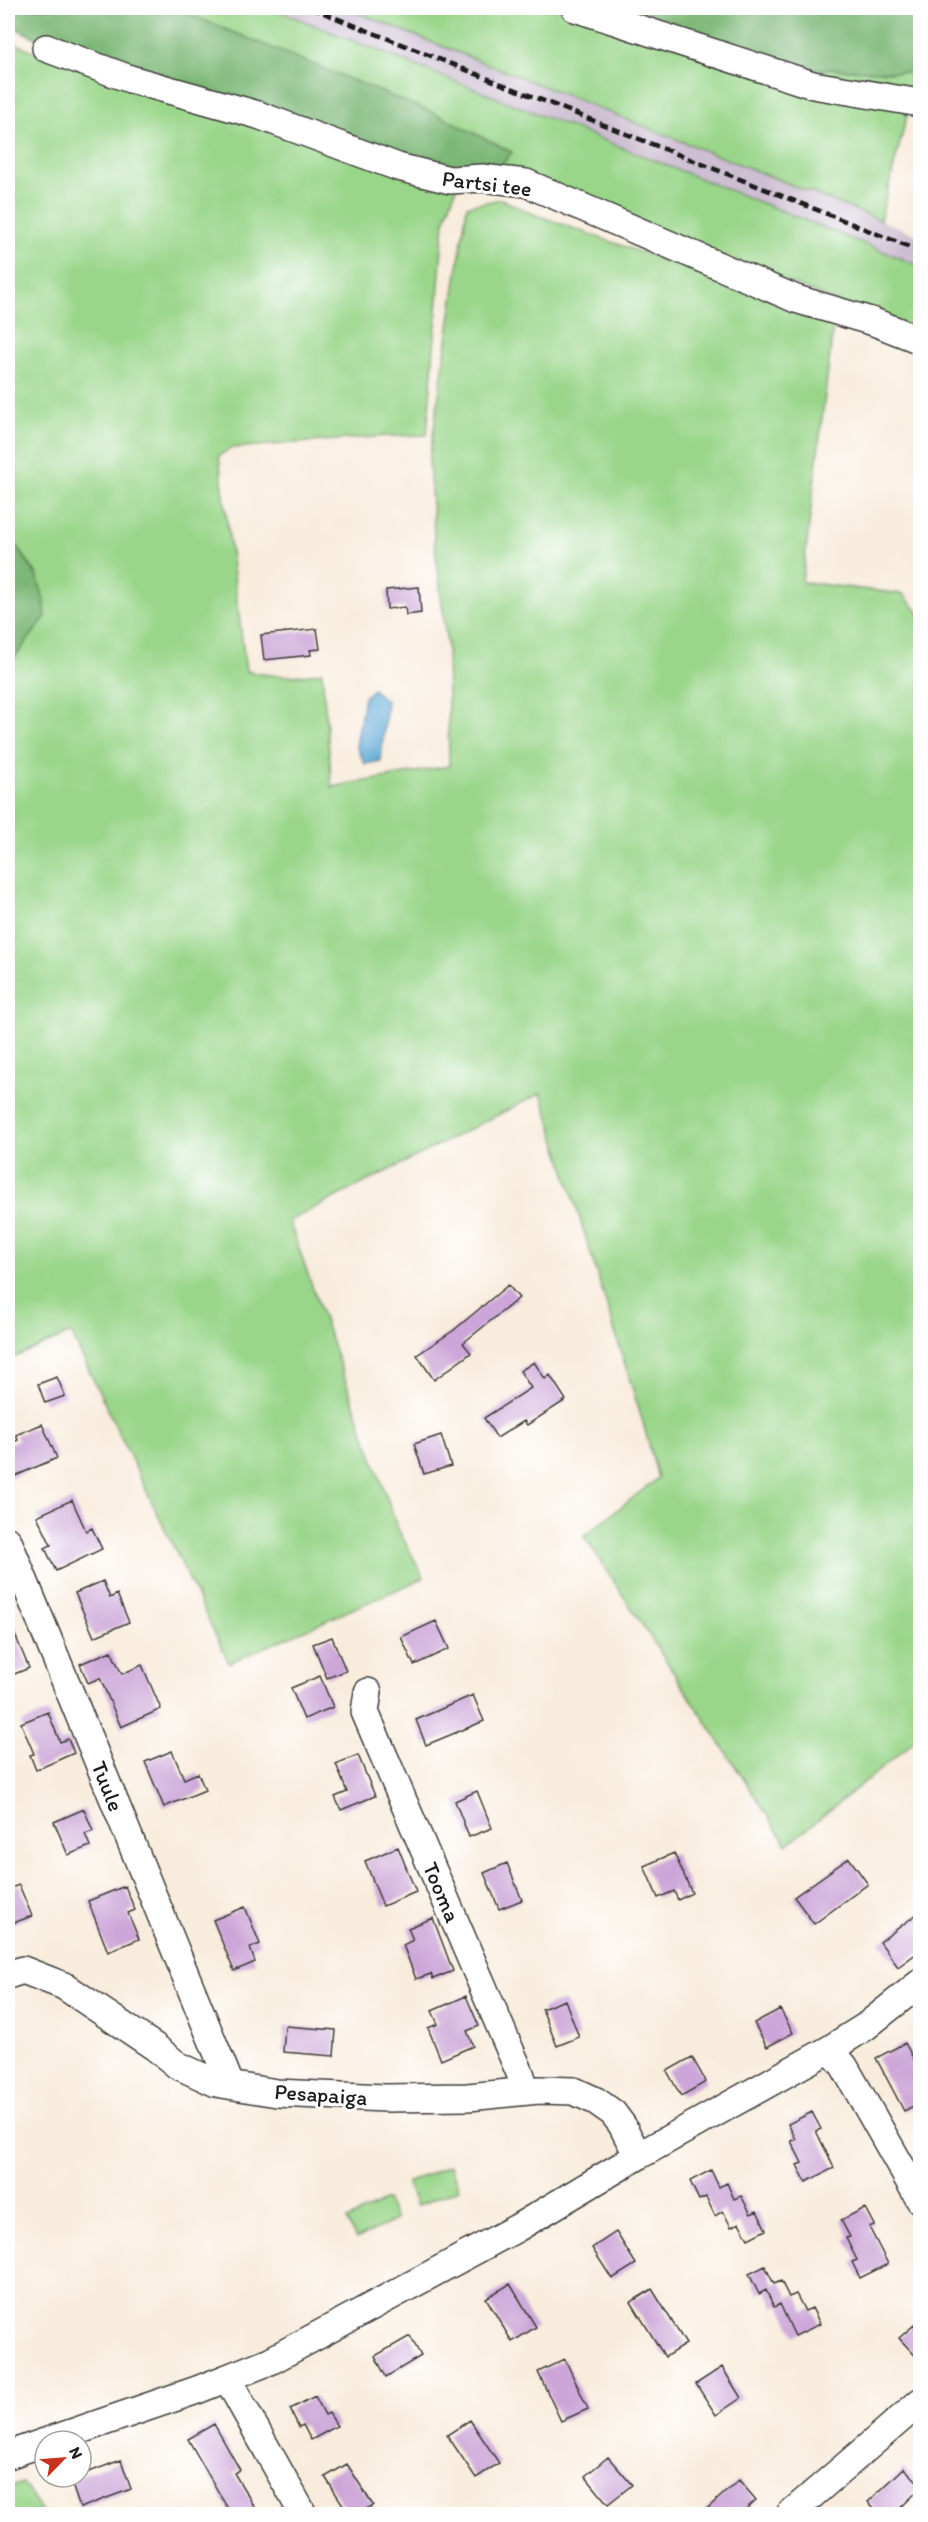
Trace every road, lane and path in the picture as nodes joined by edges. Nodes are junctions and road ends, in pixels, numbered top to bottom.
1 (575, 8) edge
2 (46, 48) dead end
3 (921, 103) edge
4 (921, 340) edge
5 (9, 1532) edge
6 (368, 1692) dead end
7 (8, 1975) edge
8 (921, 1983) edge
9 (208, 2031) junction
10 (830, 2049) junction
11 (172, 2061) junction
12 (230, 2084) junction
13 (526, 2091) junction
14 (638, 2156) junction
15 (921, 2200) edge
16 (227, 2378) junction
17 (921, 2402) edge
18 (80, 2429) edge
19 (33, 2446) edge
20 (8, 2455) edge
21 (303, 2514) edge
22 (790, 2514) edge

1 - 3 street
2 - 4 street, Partsi tee
5 - 9 street, Tuule
6 - 13 street, Tooma
7 - 11 street, Pesapaiga
8 - 10 street
9 - 11 street
9 - 12 street, Tuule
10 - 14 street
10 - 15 street
11 - 12 street, Pesapaiga
12 - 13 street, Pesapaiga
13 - 14 street, Pesapaiga
14 - 16 street
16 - 18 street
16 - 21 street
17 - 22 street
19 - 20 street

